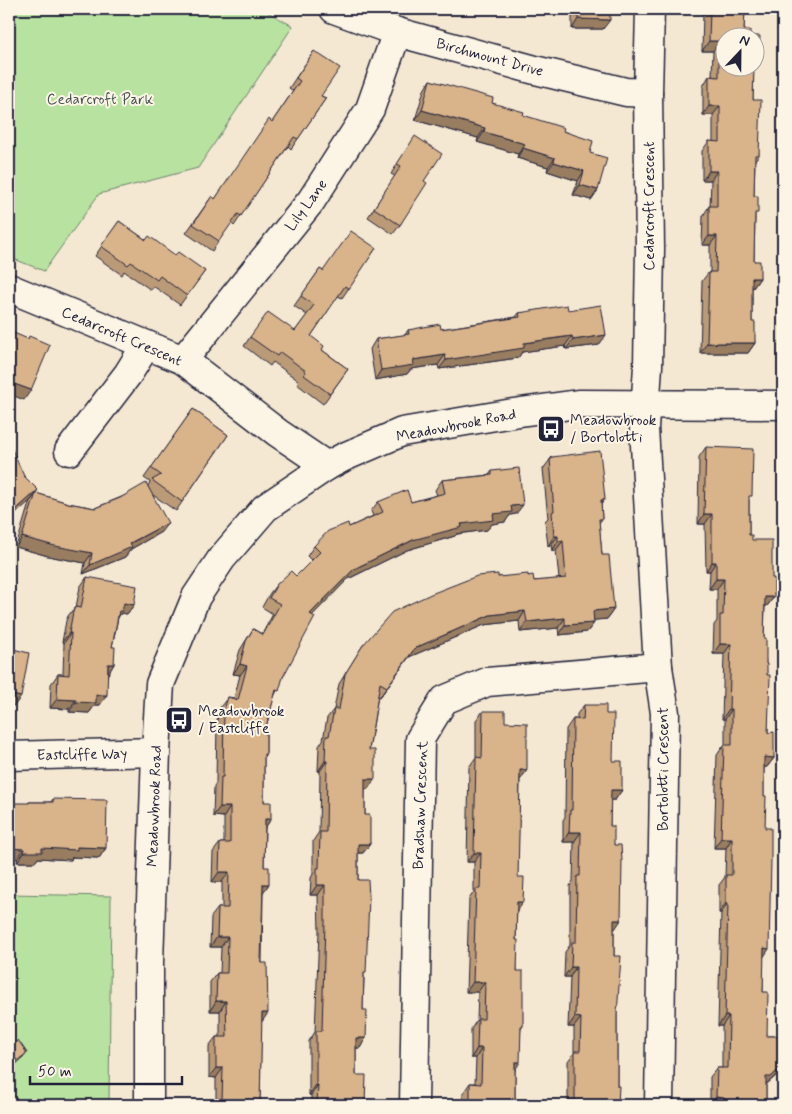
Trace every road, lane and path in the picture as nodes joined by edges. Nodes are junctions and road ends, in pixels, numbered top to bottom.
1 (334, 9) edge
2 (650, 9) edge
3 (397, 32) junction
4 (648, 93) junction
5 (9, 288) edge
6 (146, 345) junction
7 (183, 360) junction
8 (645, 404) junction
9 (783, 405) edge
10 (69, 451) dead end
11 (326, 466) junction
12 (658, 667) junction
13 (156, 752) junction
14 (9, 756) edge
15 (149, 1105) edge
16 (414, 1105) edge
17 (659, 1105) edge

1 - 3 street, Birchmount Drive
2 - 4 street, Cedarcroft Crescent
3 - 4 street, Birchmount Drive
3 - 7 street, Lily Lane
4 - 8 street, Cedarcroft Crescent
5 - 6 street, Cedarcroft Crescent
6 - 7 street, Cedarcroft Crescent
6 - 10 street
7 - 11 street, Cedarcroft Crescent
8 - 9 street, Meadowbrook Road
8 - 11 street, Meadowbrook Road
8 - 12 street, Bortolotti Crescent
11 - 13 street, Meadowbrook Road
12 - 16 street, Bradshaw Crescent
12 - 17 street, Bortolotti Crescent
13 - 14 street, Eastcliffe Way
13 - 15 street, Meadowbrook Road

